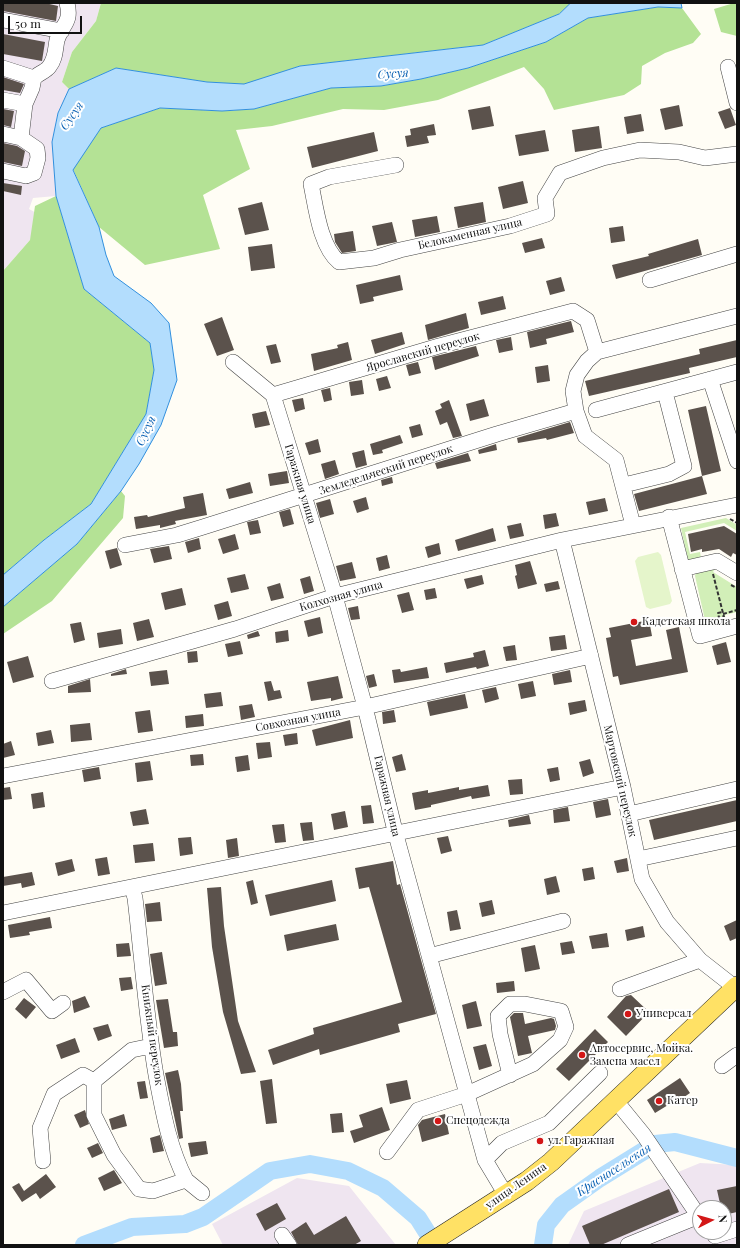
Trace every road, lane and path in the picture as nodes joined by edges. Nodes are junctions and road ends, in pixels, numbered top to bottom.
1 (67, 3) edge
2 (3, 20) edge
3 (62, 31) junction
4 (728, 67) dead end
5 (3, 68) edge
6 (34, 78) junction
7 (3, 100) edge
8 (737, 103) edge
9 (25, 104) junction
10 (3, 134) edge
11 (21, 138) junction
12 (737, 154) edge
13 (396, 164) dead end
14 (3, 171) edge
15 (737, 254) edge
16 (650, 280) dead end
17 (737, 316) edge
18 (597, 352) junction
19 (233, 362) dead end
20 (737, 372) edge
21 (710, 379) junction
22 (665, 392) junction
23 (273, 395) junction
24 (596, 410) dead end
25 (576, 411) junction
26 (737, 461) edge
27 (624, 485) junction
28 (303, 496) junction
29 (737, 505) edge
30 (669, 517) junction
31 (727, 517) dead end
32 (737, 524) edge
33 (634, 525) junction
34 (562, 540) junction
35 (125, 545) dead end
36 (712, 568) dead end
37 (682, 570) junction
38 (737, 573) edge
39 (335, 596) junction
40 (737, 610) edge
41 (737, 626) edge
42 (591, 656) junction
43 (52, 681) dead end
44 (365, 707) junction
45 (3, 776) edge
46 (623, 787) junction
47 (737, 789) edge
48 (629, 814) junction
49 (396, 835) junction
50 (737, 838) edge
51 (638, 859) junction
52 (132, 887) junction
53 (3, 913) edge
54 (563, 921) dead end
55 (429, 956) junction
56 (700, 960) junction
57 (736, 987) edge
58 (620, 989) dead end
59 (3, 992) edge
60 (63, 1002) dead end
61 (151, 1046) junction
62 (737, 1055) edge
63 (722, 1066) dead end
64 (600, 1073) dead end
65 (510, 1075) junction
66 (94, 1081) junction
67 (467, 1094) junction
68 (616, 1101) junction
69 (387, 1152) dead end
70 (485, 1160) junction
71 (43, 1161) dead end
72 (186, 1180) junction
73 (202, 1193) dead end
74 (506, 1195) junction
75 (692, 1206) edge
76 (692, 1220) edge
77 (427, 1245) edge
78 (628, 1245) edge

1 - 3 street
2 - 3 street
3 - 6 street
4 - 8 street
5 - 6 street
6 - 9 street
7 - 9 street
9 - 11 street
10 - 11 street
11 - 14 street
12 - 13 street, Белокаменная улица
15 - 16 street
17 - 18 street
18 - 23 street, Ярославский переулок
18 - 25 street
19 - 23 street
20 - 21 street
21 - 22 street
21 - 26 street
22 - 24 street
22 - 27 street
23 - 28 street, Гаражная улица
25 - 27 street
25 - 28 street, Земледельческий переулок
27 - 33 street
28 - 35 street, Земледельческий переулок
28 - 39 street, Гаражная улица
29 - 30 street, Колхозная улица
30 - 33 street, Колхозная улица
30 - 37 street
31 - 32 path
33 - 34 street, Колхозная улица
34 - 39 street, Колхозная улица
34 - 42 street, Мартовский переулок
36 - 40 path
37 - 38 street
37 - 41 street
39 - 43 street, Колхозная улица
39 - 44 street, Гаражная улица
42 - 44 street, Совхозная улица
42 - 46 street, Мартовский переулок
44 - 45 street, Совхозная улица
44 - 49 street, Гаражная улица
46 - 48 street, Мартовский переулок
46 - 49 street
47 - 48 street
48 - 51 street, Мартовский переулок
49 - 52 street
49 - 55 street, Гаражная улица
50 - 51 street
51 - 56 street, Мартовский переулок
52 - 53 street
52 - 61 street, Книжный переулок
54 - 55 street
55 - 67 street, Гаражная улица
56 - 57 street, Мартовский переулок
56 - 58 street
57 - 68 main road, улица Ленина
59 - 60 street
61 - 66 street
61 - 72 street, Книжный переулок
62 - 63 street
64 - 70 street
65 - 65 street
65 - 67 street
66 - 71 street
66 - 72 street
67 - 69 street
67 - 70 street, Гаражная улица
68 - 74 main road, улица Ленина
68 - 75 street
70 - 74 street, Гаражная улица
72 - 73 street
74 - 77 main road, улица Ленина
76 - 78 street

